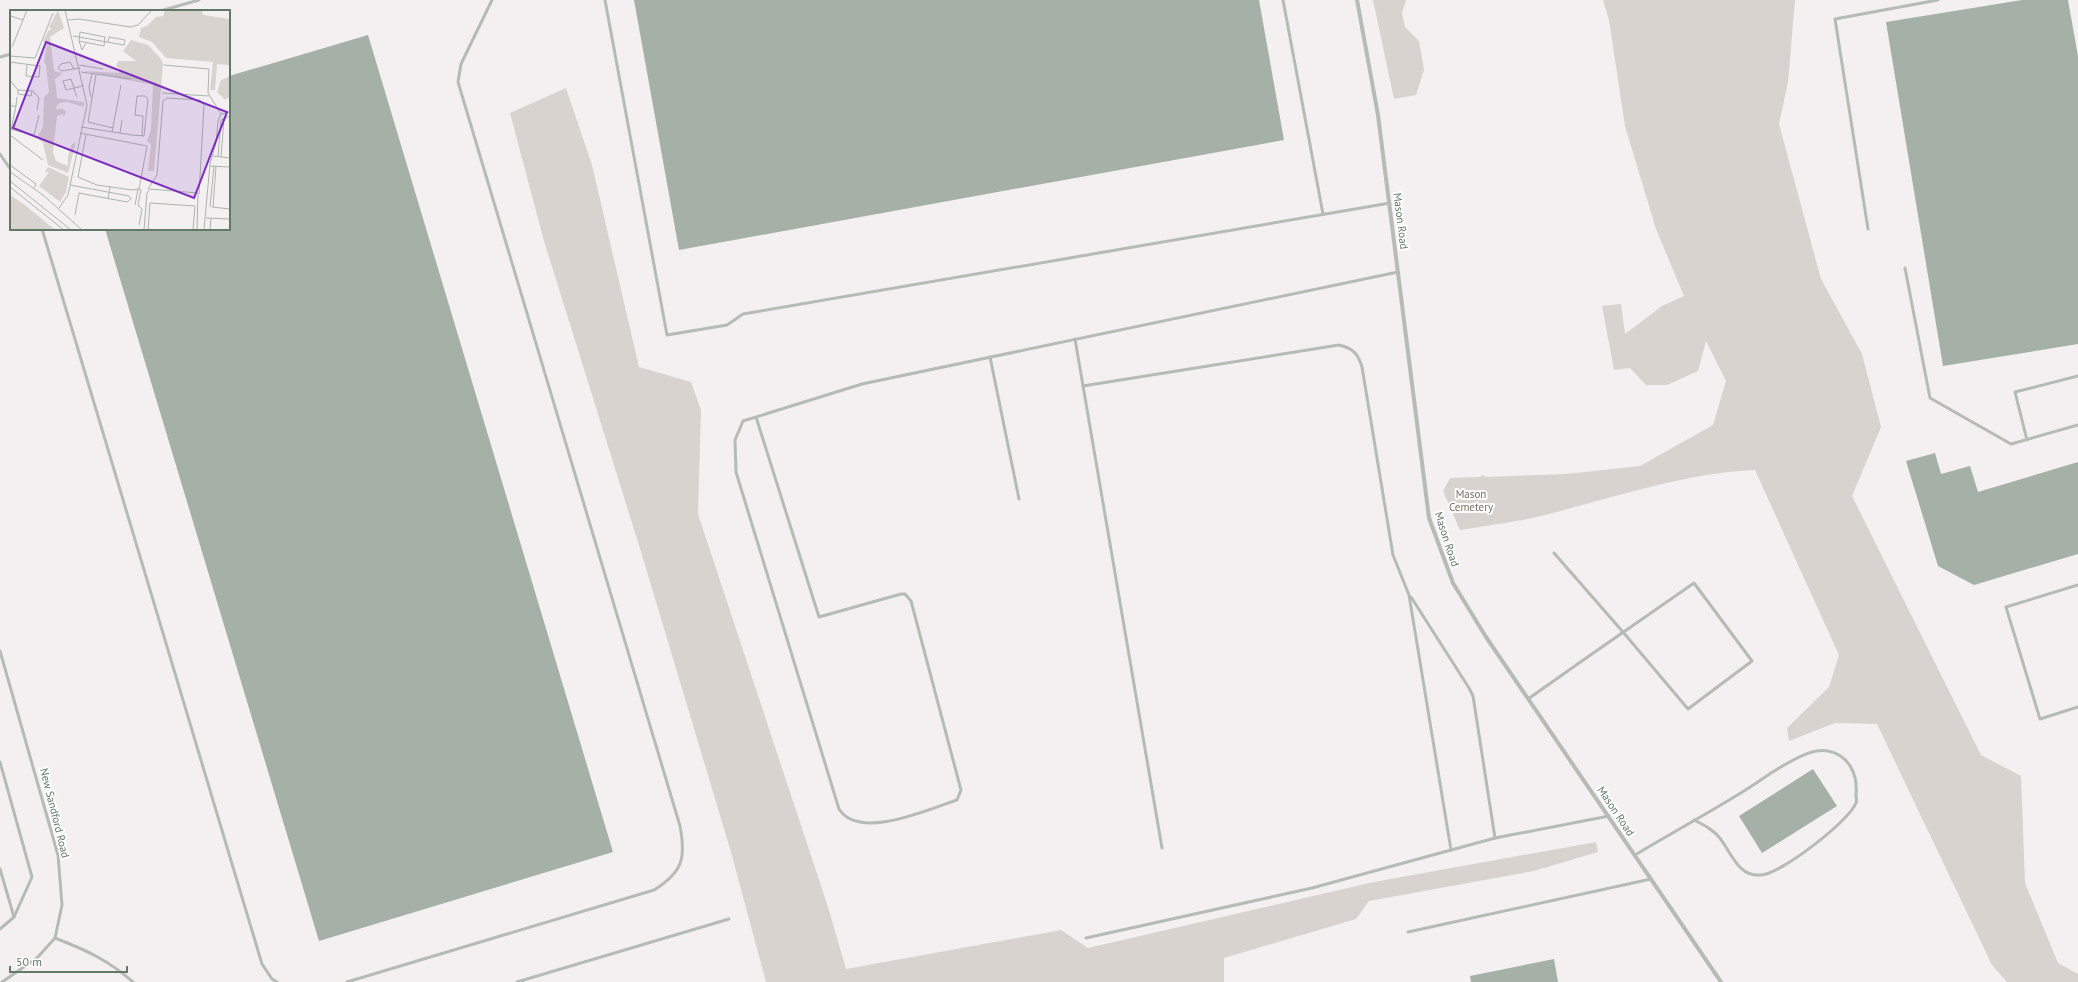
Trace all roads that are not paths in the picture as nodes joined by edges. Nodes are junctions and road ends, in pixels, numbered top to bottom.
1 (199, 0) edge
2 (492, 0) edge
3 (605, 0) edge
4 (1283, 0) edge
5 (1357, 0) edge
6 (1938, 0) edge
7 (164, 10) edge
8 (10, 54) edge
9 (0, 57) edge
10 (0, 154) edge
11 (10, 169) edge
12 (1390, 203) junction
13 (1323, 214) junction
14 (1868, 229) dead end
15 (42, 230) edge
16 (1905, 268) dead end
17 (1398, 272) junction
18 (1075, 339) junction
19 (990, 358) junction
20 (2078, 376) edge
21 (1083, 386) junction
22 (756, 417) junction
23 (2078, 425) edge
24 (2027, 440) junction
25 (1019, 498) dead end
26 (1554, 553) dead end
27 (2078, 585) edge
28 (1409, 595) junction
29 (1623, 632) junction
30 (0, 651) edge
31 (1528, 699) junction
32 (2078, 708) edge
33 (0, 762) edge
34 (1608, 816) junction
35 (1694, 820) junction
36 (1495, 838) junction
37 (1162, 848) dead end
38 (1451, 850) junction
39 (1635, 855) junction
40 (0, 869) edge
41 (1651, 879) junction
42 (14, 917) junction
43 (729, 919) dead end
44 (0, 929) edge
45 (1408, 932) dead end
46 (55, 938) junction
47 (1086, 938) dead end
48 (2, 982) edge
49 (133, 982) edge
50 (278, 982) edge
51 (347, 982) edge
52 (517, 982) edge
53 (1721, 982) edge

1 - 7 lane
2 - 51 lane
3 - 13 lane
4 - 13 lane
5 - 12 street, Mason Road
6 - 14 lane
8 - 9 lane
10 - 11 lane
12 - 13 lane
12 - 17 street, Mason Road
15 - 50 lane
16 - 24 lane
17 - 18 lane
17 - 31 street, Mason Road
18 - 19 lane
18 - 21 lane
19 - 22 lane
19 - 25 lane
20 - 24 lane
21 - 28 lane
21 - 37 lane
22 - 22 lane
23 - 24 lane
26 - 29 lane
27 - 32 lane
28 - 36 lane
28 - 38 lane
29 - 29 lane
29 - 31 lane
30 - 46 lane, New Sandford Road
31 - 34 street, Mason Road
33 - 42 lane
34 - 36 lane
34 - 39 street, Mason Road
35 - 35 lane
35 - 39 lane
36 - 38 lane
38 - 47 lane
39 - 41 street, Mason Road
40 - 42 lane
41 - 45 lane
41 - 53 street, Mason Road
42 - 44 lane
43 - 52 lane
46 - 48 lane
46 - 49 lane

